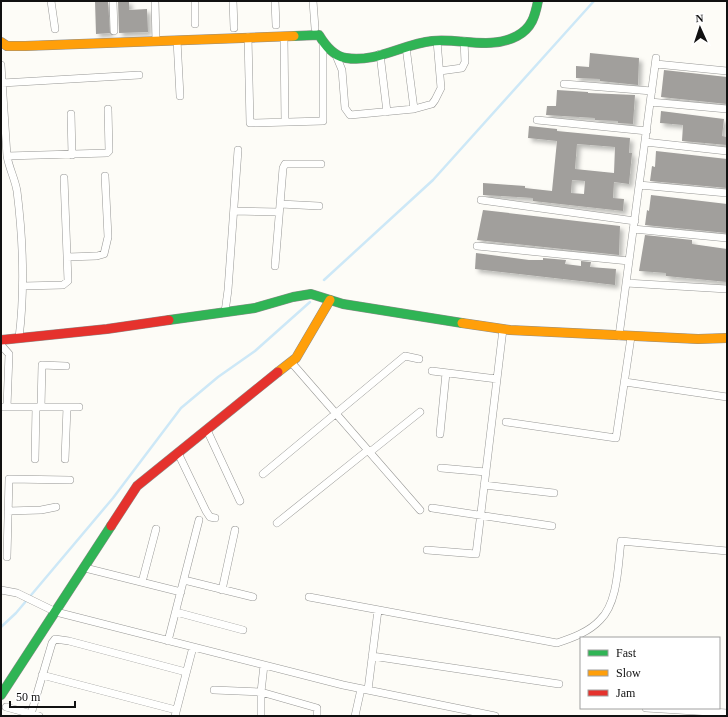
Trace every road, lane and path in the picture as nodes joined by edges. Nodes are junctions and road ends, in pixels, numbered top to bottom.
1 (51, 1) edge
2 (113, 1) edge
3 (155, 1) edge
4 (195, 1) edge
5 (233, 1) edge
6 (274, 1) edge
7 (313, 1) edge
8 (538, 1) edge
9 (196, 24) dead end
10 (276, 25) dead end
11 (234, 28) dead end
12 (315, 28) dead end
13 (55, 29) dead end
14 (114, 31) dead end
15 (284, 36) junction
16 (248, 37) junction
17 (177, 40) junction
18 (156, 41) junction
19 (437, 41) junction
20 (464, 41) junction
21 (1, 42) edge
22 (323, 42) junction
23 (406, 47) junction
24 (335, 53) junction
25 (380, 54) junction
26 (1, 65) edge
27 (440, 71) junction
28 (727, 71) edge
29 (139, 75) dead end
30 (2, 83) edge
31 (564, 84) dead end
32 (652, 91) junction
33 (180, 96) dead end
34 (650, 102) junction
35 (108, 109) dead end
36 (414, 109) junction
37 (727, 109) edge
38 (387, 112) junction
39 (70, 114) dead end
40 (537, 120) dead end
41 (285, 122) junction
42 (647, 131) junction
43 (645, 142) junction
44 (238, 150) dead end
45 (727, 151) edge
46 (72, 155) junction
47 (7, 156) junction
48 (321, 164) dead end
49 (105, 176) dead end
50 (64, 178) dead end
51 (639, 185) junction
52 (727, 193) edge
53 (481, 200) dead end
54 (280, 204) junction
55 (319, 206) dead end
56 (234, 211) junction
57 (279, 212) junction
58 (635, 221) junction
59 (634, 230) junction
60 (727, 238) edge
61 (477, 246) dead end
62 (67, 257) junction
63 (629, 262) junction
64 (275, 266) dead end
65 (626, 283) junction
66 (23, 286) junction
67 (727, 289) edge
68 (330, 300) junction
69 (225, 312) junction
70 (503, 329) junction
71 (619, 336) junction
72 (631, 337) junction
73 (19, 338) junction
74 (727, 338) edge
75 (1, 340) edge
76 (1, 345) edge
77 (419, 359) dead end
78 (291, 362) junction
79 (66, 366) dead end
80 (432, 371) dead end
81 (446, 372) junction
82 (497, 379) junction
83 (625, 382) junction
84 (727, 397) edge
85 (4, 407) edge
86 (39, 407) junction
87 (67, 407) junction
88 (79, 407) dead end
89 (420, 412) dead end
90 (336, 413) junction
91 (506, 422) dead end
92 (207, 430) junction
93 (440, 434) dead end
94 (369, 451) junction
95 (178, 453) junction
96 (35, 459) dead end
97 (65, 459) dead end
98 (440, 468) dead end
99 (486, 472) junction
100 (263, 474) dead end
101 (70, 480) dead end
102 (484, 485) junction
103 (554, 494) dead end
104 (240, 501) dead end
105 (56, 507) dead end
106 (432, 508) dead end
107 (420, 510) dead end
108 (6, 515) edge
109 (480, 516) junction
110 (215, 518) dead end
111 (199, 520) dead end
112 (276, 523) dead end
113 (552, 526) dead end
114 (156, 529) dead end
115 (235, 530) dead end
116 (427, 550) dead end
117 (727, 551) edge
118 (7, 557) dead end
119 (85, 568) junction
120 (184, 580) junction
121 (142, 582) junction
122 (1, 590) edge
123 (222, 590) junction
124 (181, 592) junction
125 (253, 597) dead end
126 (309, 597) dead end
127 (378, 610) junction
128 (56, 612) junction
129 (176, 612) junction
130 (243, 630) dead end
131 (168, 641) junction
132 (193, 647) junction
133 (372, 656) junction
134 (264, 665) junction
135 (186, 672) junction
136 (42, 675) junction
137 (559, 684) dead end
138 (364, 689) junction
139 (214, 690) dead end
140 (261, 692) junction
141 (1, 695) edge
142 (6, 707) dead end
143 (662, 709) edge
144 (176, 713) edge
145 (470, 713) edge
146 (727, 713) edge
147 (31, 714) junction
148 (39, 716) edge
149 (261, 716) edge
150 (317, 716) edge
151 (355, 716) edge
152 (495, 716) edge

1 - 13 street
2 - 14 street
3 - 18 street
4 - 9 street
5 - 11 street
6 - 10 street
7 - 12 street
8 - 20 street
15 - 16 street
15 - 22 street
15 - 41 street
16 - 17 street
16 - 41 street
17 - 18 street
17 - 33 street
18 - 21 street
19 - 20 street
19 - 23 street
19 - 27 street
20 - 27 street
22 - 24 street
22 - 41 street
23 - 25 street
23 - 36 street
24 - 25 street
24 - 38 street
25 - 38 street
26 - 30 street
27 - 36 street
28 - 32 street
29 - 30 street
30 - 47 street
31 - 32 street
32 - 34 street
34 - 37 street
34 - 42 street
35 - 46 street
36 - 38 street
39 - 46 street
40 - 42 street
42 - 43 street
43 - 45 street
43 - 51 street
44 - 56 street
46 - 47 street
47 - 66 street
48 - 54 street
49 - 62 street
50 - 62 street
51 - 52 street
51 - 58 street
53 - 58 street
54 - 55 street
54 - 57 street
56 - 57 street
56 - 69 street
57 - 64 street
58 - 59 street
59 - 60 street
59 - 63 street
61 - 63 street
62 - 66 street
63 - 65 street
65 - 67 street
65 - 71 street
66 - 73 street
68 - 69 street
68 - 70 street
68 - 78 street
69 - 73 street
70 - 71 street
70 - 82 street
71 - 72 street
72 - 74 street
72 - 83 street
73 - 75 street
76 - 85 street
77 - 90 street
78 - 90 street
78 - 92 street
79 - 86 street
80 - 81 street
81 - 82 street
81 - 93 street
82 - 99 street
83 - 84 street
83 - 91 street
85 - 86 street
86 - 87 street
86 - 96 street
87 - 88 street
87 - 97 street
89 - 94 street
90 - 94 street
90 - 100 street
92 - 95 street
92 - 104 street
94 - 107 street
94 - 112 street
95 - 110 street
95 - 119 street
98 - 99 street
99 - 102 street
101 - 108 street
102 - 103 street
102 - 109 street
105 - 108 street
106 - 109 street
108 - 118 street
109 - 113 street
109 - 116 street
111 - 120 street
114 - 121 street
115 - 123 street
117 - 127 street
119 - 121 street
119 - 128 street
120 - 123 street
120 - 124 street
121 - 124 street
122 - 128 street
123 - 125 street
124 - 129 street
126 - 127 street
127 - 133 street
128 - 131 street
128 - 141 street
129 - 130 street
129 - 131 street
131 - 132 street
132 - 134 street
132 - 135 street
133 - 137 street
133 - 138 street
134 - 138 street
134 - 140 street
135 - 136 street
135 - 144 street
136 - 144 street
136 - 147 street
138 - 145 street
138 - 151 street
139 - 140 street
140 - 149 street
140 - 150 street
142 - 147 street
143 - 146 street
145 - 152 street
147 - 148 street

